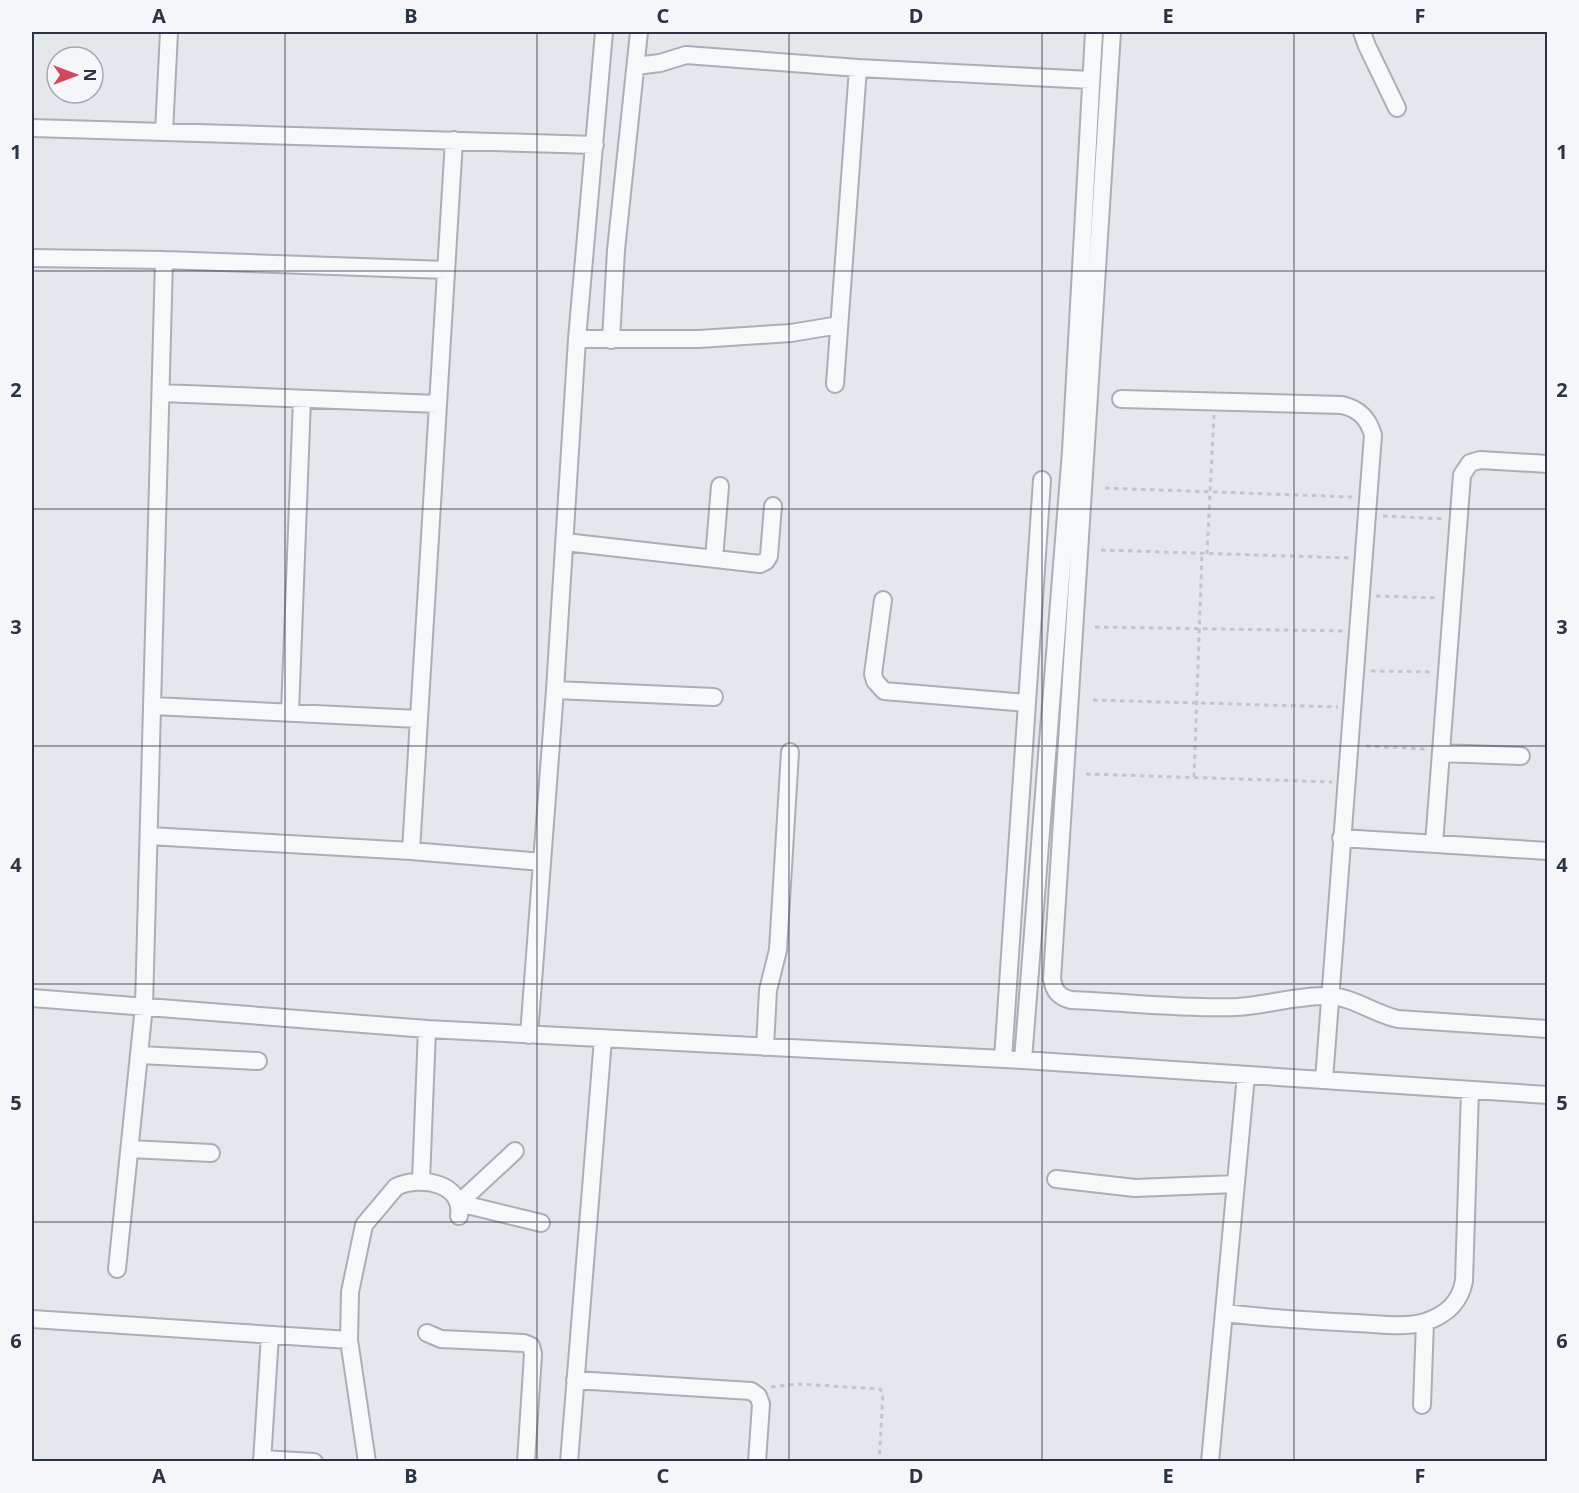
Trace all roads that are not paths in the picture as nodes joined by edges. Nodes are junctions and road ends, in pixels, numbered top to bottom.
1 (170, 32) edge
2 (604, 32) edge
3 (639, 32) edge
4 (1094, 32) edge
5 (1112, 32) edge
6 (1362, 32) edge
7 (636, 66) junction
8 (858, 68) junction
9 (1091, 80) junction
10 (1397, 108) dead end
11 (32, 128) edge
12 (164, 132) junction
13 (454, 140) junction
14 (595, 145) junction
15 (32, 258) edge
16 (164, 260) junction
17 (446, 270) junction
18 (839, 325) junction
19 (577, 339) junction
20 (611, 340) junction
21 (835, 384) dead end
22 (161, 393) junction
23 (302, 399) junction
24 (1121, 399) dead end
25 (438, 404) junction
26 (1548, 464) edge
27 (1042, 480) dead end
28 (720, 486) dead end
29 (773, 506) dead end
30 (565, 542) junction
31 (714, 559) junction
32 (883, 600) dead end
33 (555, 690) junction
34 (714, 697) dead end
35 (1027, 703) junction
36 (153, 706) junction
37 (290, 713) junction
38 (418, 719) junction
39 (1441, 751) junction
40 (790, 752) dead end
41 (1521, 756) dead end
42 (149, 836) junction
43 (1341, 838) junction
44 (1434, 844) junction
45 (411, 851) junction
46 (1548, 851) edge
47 (542, 862) junction
48 (1329, 996) junction
49 (32, 998) edge
50 (144, 1006) junction
51 (427, 1029) junction
52 (1548, 1029) edge
53 (529, 1035) junction
54 (603, 1039) junction
55 (765, 1047) junction
56 (140, 1055) junction
57 (1003, 1059) junction
58 (1023, 1060) junction
59 (258, 1061) dead end
60 (1246, 1075) junction
61 (1324, 1080) junction
62 (1470, 1090) junction
63 (1548, 1095) edge
64 (130, 1149) junction
65 (515, 1151) dead end
66 (212, 1153) dead end
67 (1056, 1179) dead end
68 (421, 1181) junction
69 (1236, 1184) junction
70 (459, 1210) junction
71 (541, 1223) dead end
72 (117, 1269) dead end
73 (1224, 1313) junction
74 (32, 1319) edge
75 (1425, 1322) junction
76 (428, 1333) dead end
77 (270, 1335) junction
78 (349, 1340) junction
79 (575, 1380) junction
80 (1422, 1405) dead end
81 (262, 1460) edge
82 (314, 1461) edge
83 (367, 1461) edge
84 (526, 1461) edge
85 (569, 1461) edge
86 (757, 1461) edge
87 (1210, 1461) edge

1 - 12 street
2 - 14 street
3 - 7 street
4 - 9 street
5 - 48 street
6 - 10 street
7 - 8 street
7 - 20 street
8 - 9 street
8 - 18 street
9 - 58 street
11 - 12 street
12 - 13 street
13 - 14 street
13 - 17 street
14 - 19 street
15 - 16 street
16 - 17 street
16 - 22 street
17 - 25 street
18 - 20 street
18 - 21 street
19 - 20 street
19 - 30 street
22 - 23 street
22 - 36 street
23 - 25 street
23 - 37 street
24 - 43 street
25 - 38 street
26 - 39 street
27 - 35 street
28 - 31 street
29 - 31 street
30 - 31 street
30 - 33 street
32 - 35 street
33 - 34 street
33 - 47 street
35 - 57 street
36 - 37 street
36 - 42 street
37 - 38 street
38 - 45 street
39 - 41 street
39 - 44 street
40 - 55 street
42 - 45 street
42 - 50 street
43 - 44 street
43 - 48 street
44 - 46 street
45 - 47 street
47 - 53 street
48 - 52 street
48 - 61 street
49 - 50 street
50 - 51 street
50 - 56 street
51 - 53 street
51 - 68 street
53 - 54 street
54 - 55 street
54 - 79 street
55 - 57 street
56 - 59 street
56 - 64 street
57 - 58 street
58 - 60 street
60 - 61 street
60 - 69 street
61 - 62 street
62 - 63 street
62 - 75 street
64 - 66 street
64 - 72 street
65 - 70 street
67 - 69 street
68 - 70 street
68 - 78 street
69 - 73 street
70 - 71 street
73 - 75 street
73 - 87 street
74 - 77 street
75 - 80 street
76 - 84 street
77 - 78 street
77 - 81 street
78 - 83 street
79 - 85 street
79 - 86 street
81 - 82 street

